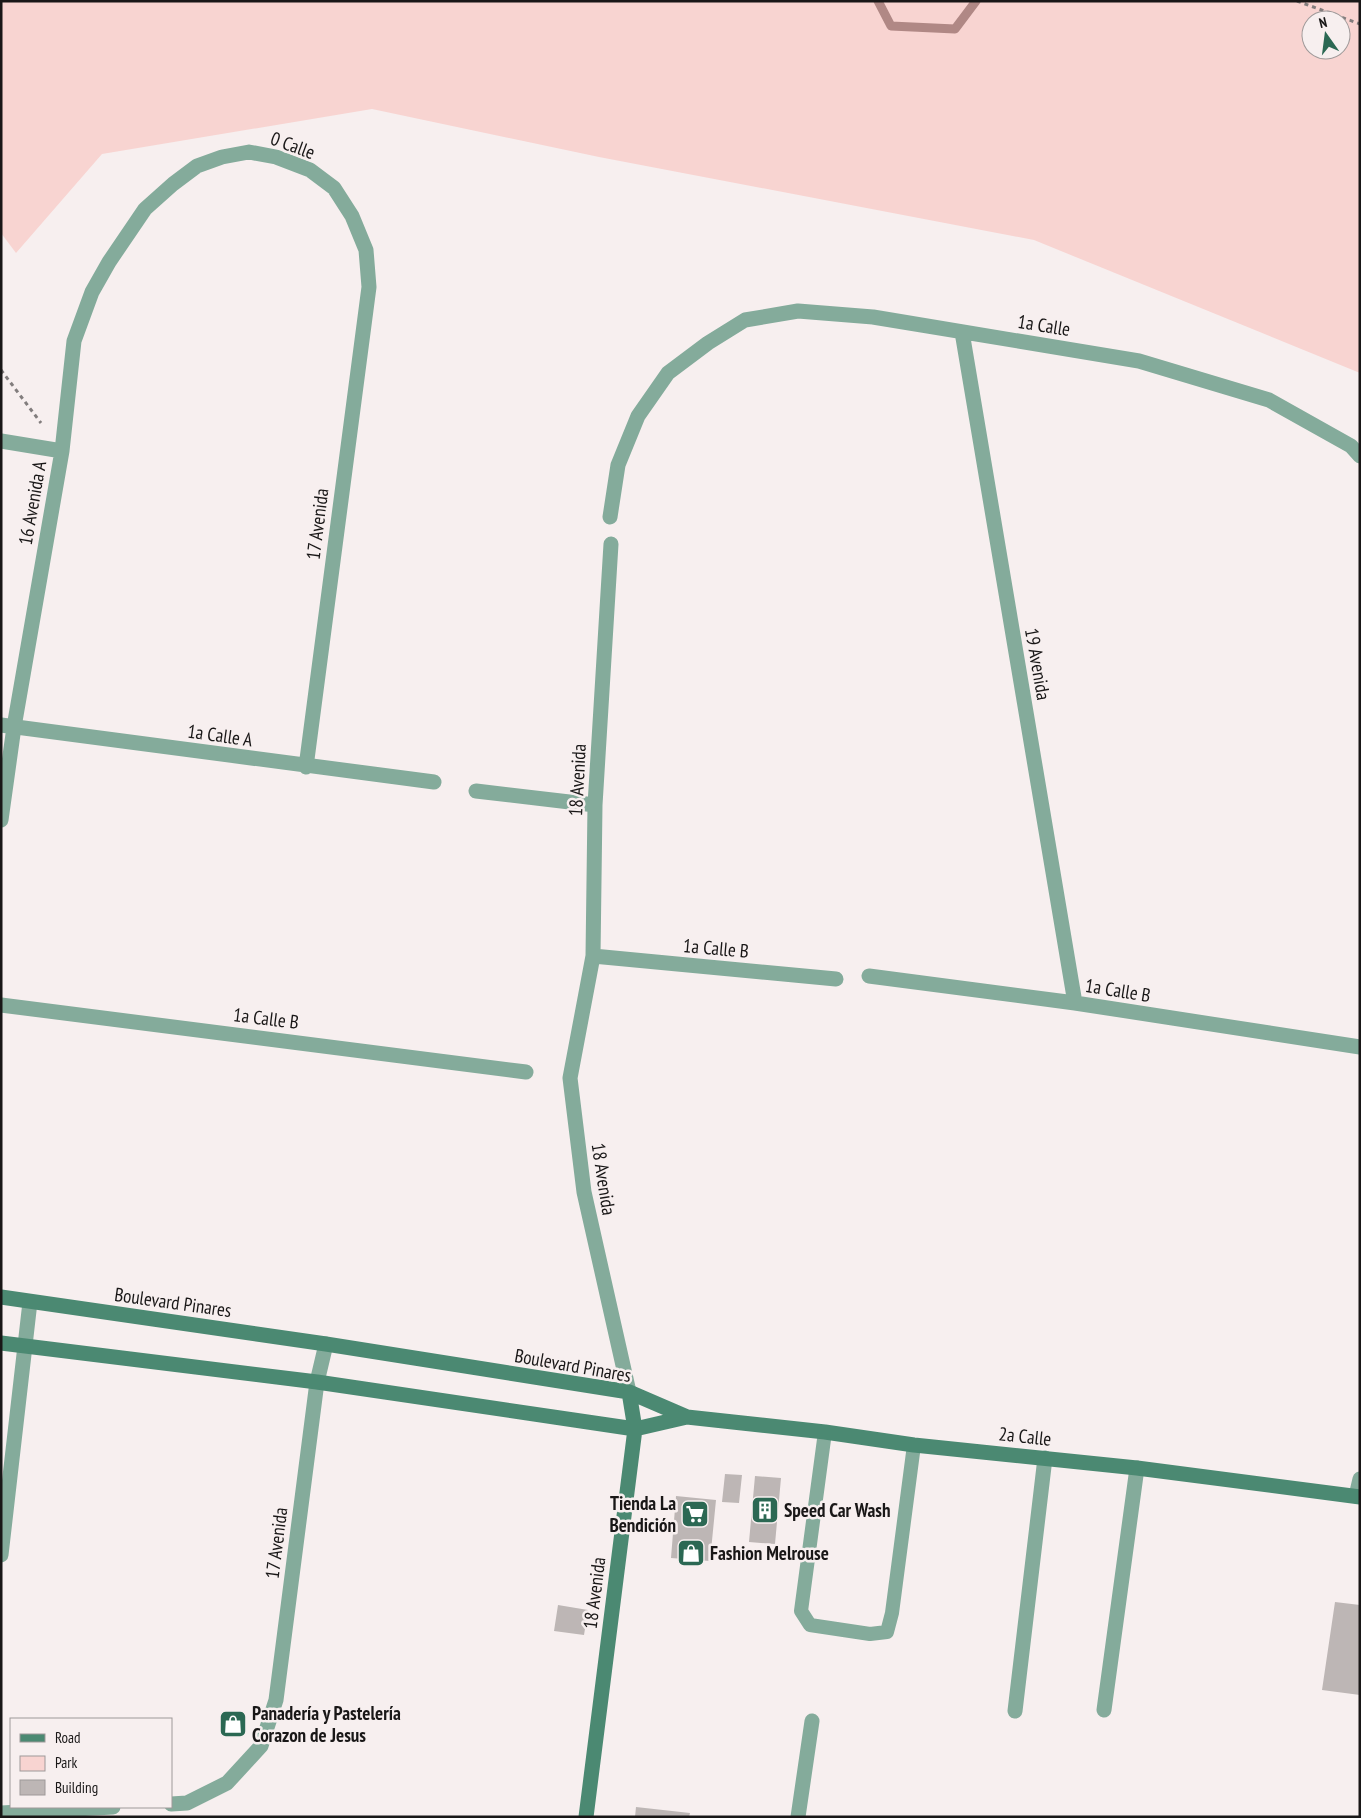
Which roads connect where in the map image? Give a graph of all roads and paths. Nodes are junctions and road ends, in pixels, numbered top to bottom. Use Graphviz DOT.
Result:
graph roads {
  1 [pos="1298,1"];
  2 [pos="1360,24"];
  3 [pos="145,209"];
  4 [pos="368,287"];
  5 [pos="962,332"];
  6 [pos="1,370"];
  7 [pos="1,441"];
  8 [pos="62,451"];
  9 [pos="1360,456"];
  10 [pos="610,517"];
  11 [pos="611,544"];
  12 [pos="7,726"];
  13 [pos="306,767"];
  14 [pos="434,782"];
  15 [pos="476,791"];
  16 [pos="595,805"];
  17 [pos="1,820"];
  18 [pos="593,956"];
  19 [pos="869,976"];
  20 [pos="836,979"];
  21 [pos="1075,1003"];
  22 [pos="1,1005"];
  23 [pos="1360,1047"];
  24 [pos="526,1072"];
  25 [pos="1,1297"];
  26 [pos="30,1302"];
  27 [pos="1,1343"];
  28 [pos="326,1344"];
  29 [pos="26,1346"];
  30 [pos="317,1382"];
  31 [pos="629,1392"];
  32 [pos="687,1417"];
  33 [pos="635,1429"];
  34 [pos="824,1432"];
  35 [pos="914,1445"];
  36 [pos="1045,1458"];
  37 [pos="1137,1468"];
  38 [pos="1360,1479"];
  39 [pos="1358,1496"];
  40 [pos="1,1555"];
  41 [pos="1104,1710"];
  42 [pos="1015,1711"];
  43 [pos="812,1721"];
  44 [pos="172,1804"];
  45 [pos="94,1808"];
  46 [pos="1,1813"];
  47 [pos="586,1817"];
  48 [pos="798,1817"];
  1 -- 2 [label="path"];
  3 -- 4 [label="street, 0 Calle"];
  3 -- 8 [label="street, 16 Avenida A"];
  4 -- 13 [label="street, 17 Avenida"];
  5 -- 9 [label="street, 1a Calle"];
  5 -- 10 [label="street, 1a Calle"];
  5 -- 21 [label="street, 19 Avenida"];
  6 -- 8 [label="path"];
  7 -- 8 [label="street"];
  8 -- 12 [label="street, 16 Avenida A"];
  11 -- 16 [label="street, 18 Avenida"];
  12 -- 13 [label="street, 1a Calle A"];
  12 -- 17 [label="street, 16 Avenida A"];
  13 -- 14 [label="street, 1a Calle A"];
  15 -- 16 [label="street"];
  16 -- 18 [label="street, 18 Avenida"];
  18 -- 20 [label="street, 1a Calle B"];
  18 -- 31 [label="street, 18 Avenida"];
  19 -- 21 [label="street, 1a Calle B"];
  21 -- 23 [label="street, 1a Calle B"];
  22 -- 24 [label="street, 1a Calle B"];
  25 -- 26 [label="street, Boulevard Pinares"];
  26 -- 28 [label="street, Boulevard Pinares"];
  26 -- 29 [label="street"];
  27 -- 29 [label="street"];
  28 -- 30 [label="street, 17 Avenida"];
  28 -- 31 [label="street, Boulevard Pinares"];
  29 -- 30 [label="street"];
  29 -- 40 [label="street"];
  30 -- 33 [label="street"];
  30 -- 44 [label="street, 17 Avenida"];
  31 -- 32 [label="street, Boulevard Pinares"];
  31 -- 33 [label="street, 18 Avenida"];
  32 -- 33 [label="street"];
  32 -- 34 [label="street, 2a Calle"];
  33 -- 47 [label="street, 18 Avenida"];
  34 -- 35 [label="street, 2a Calle"];
  34 -- 35 [label="lane"];
  35 -- 36 [label="street, 2a Calle"];
  36 -- 37 [label="street, 2a Calle"];
  36 -- 42 [label="street"];
  37 -- 39 [label="street, 2a Calle"];
  37 -- 41 [label="street"];
  38 -- 39 [label="street"];
  43 -- 48 [label="street"];
  45 -- 46 [label="street"];
}
